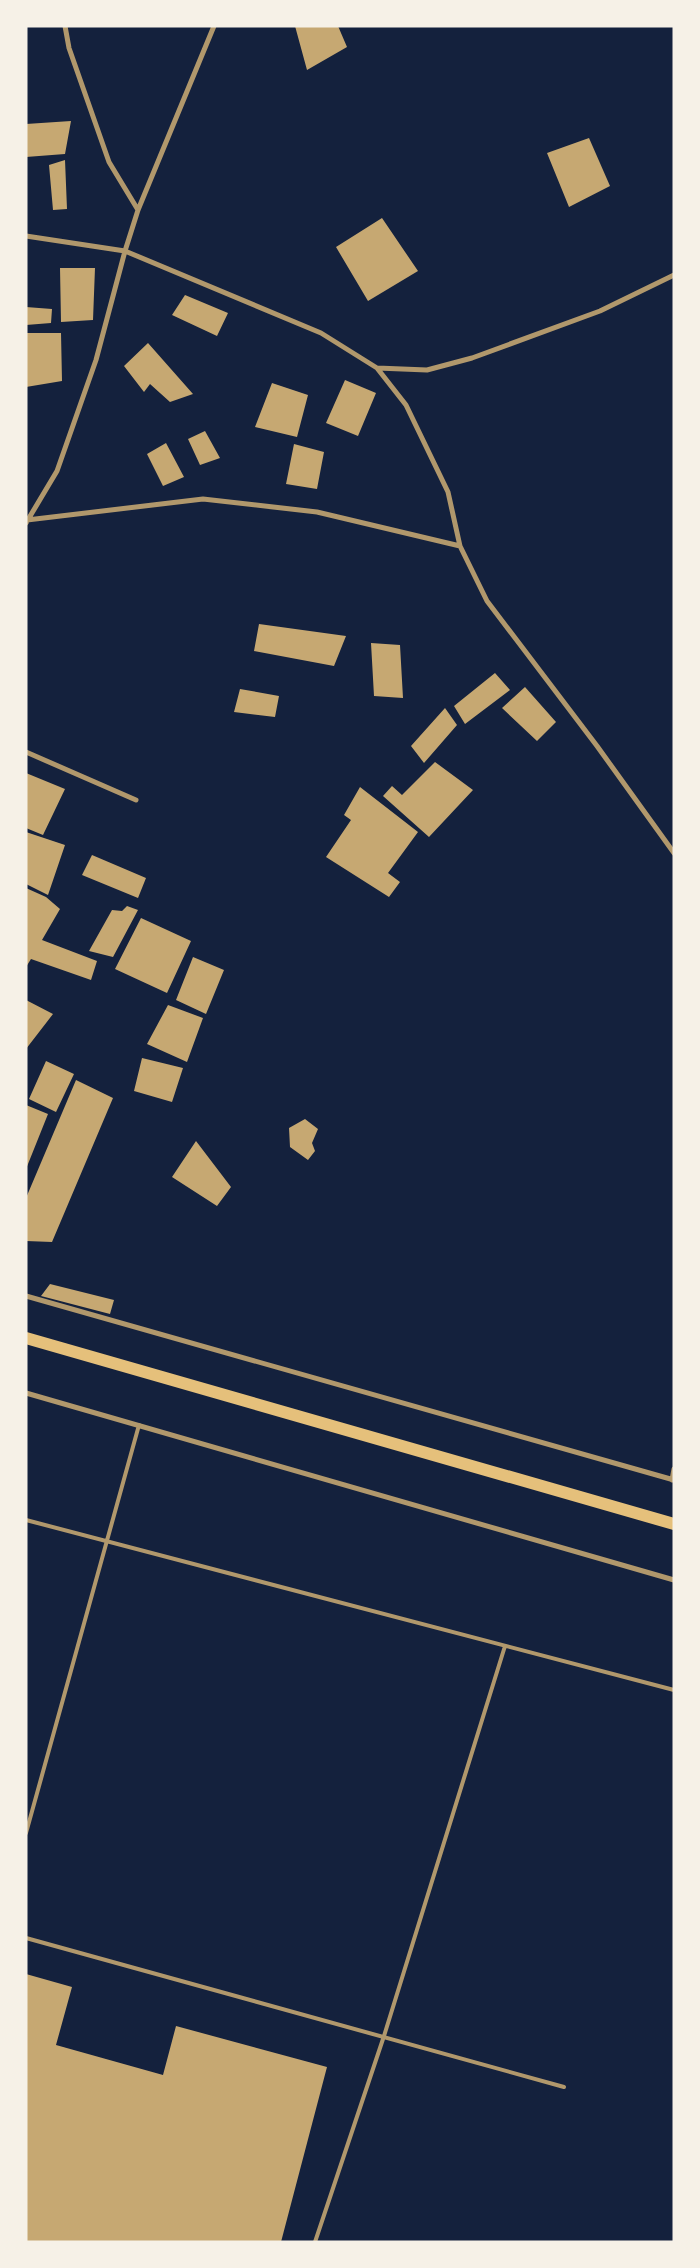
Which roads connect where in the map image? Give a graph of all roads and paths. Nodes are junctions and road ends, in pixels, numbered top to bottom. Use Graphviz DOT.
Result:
graph roads {
  1 [pos="65,26"];
  2 [pos="214,26"];
  3 [pos="138,210"];
  4 [pos="26,236"];
  5 [pos="125,251"];
  6 [pos="674,275"];
  7 [pos="377,368"];
  8 [pos="27,521"];
  9 [pos="460,546"];
  10 [pos="26,752"];
  11 [pos="136,800"];
  12 [pos="674,853"];
  13 [pos="26,1296"];
  14 [pos="26,1338"];
  15 [pos="26,1393"];
  16 [pos="139,1425"];
  17 [pos="674,1469"];
  18 [pos="673,1480"];
  19 [pos="26,1520"];
  20 [pos="674,1524"];
  21 [pos="107,1541"];
  22 [pos="674,1580"];
  23 [pos="505,1646"];
  24 [pos="674,1690"];
  25 [pos="26,1833"];
  26 [pos="26,1938"];
  27 [pos="384,2036"];
  28 [pos="564,2087"];
  29 [pos="315,2242"];
  1 -- 3 [label="street"];
  2 -- 3 [label="street"];
  3 -- 5 [label="street"];
  4 -- 5 [label="street"];
  5 -- 7 [label="street"];
  5 -- 8 [label="street"];
  6 -- 7 [label="street"];
  7 -- 9 [label="street"];
  8 -- 9 [label="street"];
  9 -- 12 [label="street"];
  10 -- 11 [label="street"];
  13 -- 18 [label="street"];
  14 -- 20 [label="main road"];
  15 -- 16 [label="street"];
  16 -- 21 [label="lane"];
  16 -- 22 [label="street"];
  17 -- 18 [label="street"];
  19 -- 21 [label="lane"];
  21 -- 23 [label="lane"];
  21 -- 25 [label="lane"];
  23 -- 24 [label="lane"];
  23 -- 27 [label="lane"];
  26 -- 27 [label="lane"];
  27 -- 28 [label="lane"];
  27 -- 29 [label="lane"];
}
